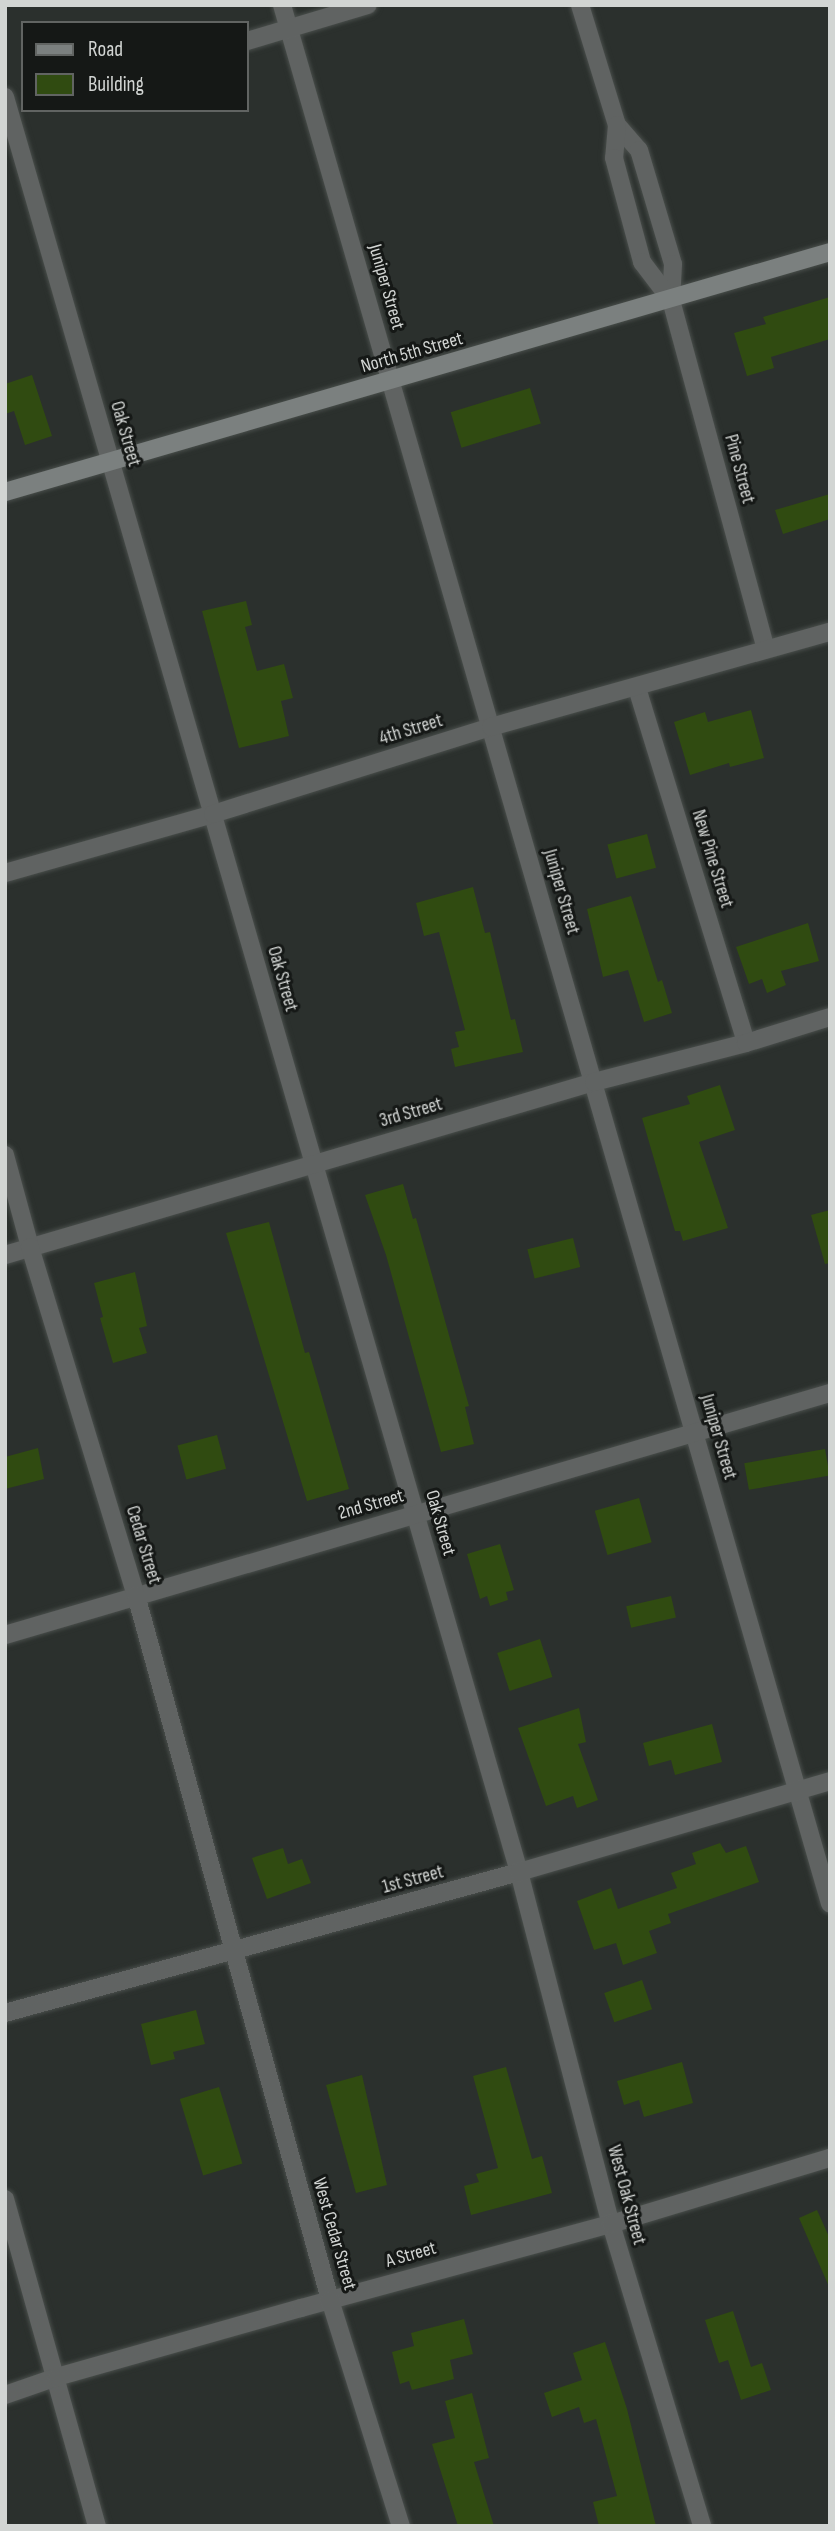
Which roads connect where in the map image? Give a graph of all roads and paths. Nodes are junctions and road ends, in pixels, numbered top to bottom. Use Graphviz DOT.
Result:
graph roads {
  1 [pos="282,5"];
  2 [pos="368,5"];
  3 [pos="580,5"];
  4 [pos="289,29"];
  5 [pos="248,41"];
  6 [pos="10,105"];
  7 [pos="617,125"];
  8 [pos="830,252"];
  9 [pos="671,300"];
  10 [pos="391,381"];
  11 [pos="111,462"];
  12 [pos="5,492"];
  13 [pos="830,632"];
  14 [pos="766,649"];
  15 [pos="637,688"];
  16 [pos="491,727"];
  17 [pos="213,814"];
  18 [pos="5,873"];
  19 [pos="830,1017"];
  20 [pos="746,1043"];
  21 [pos="593,1082"];
  22 [pos="5,1154"];
  23 [pos="314,1164"];
  24 [pos="30,1247"];
  25 [pos="5,1255"];
  26 [pos="830,1394"];
  27 [pos="695,1431"];
  28 [pos="416,1514"];
  29 [pos="136,1595"];
  30 [pos="5,1635"];
  31 [pos="830,1781"];
  32 [pos="798,1791"];
  33 [pos="519,1872"];
  34 [pos="830,1903"];
  35 [pos="234,1951"];
  36 [pos="5,2012"];
  37 [pos="830,2158"];
  38 [pos="5,2199"];
  39 [pos="611,2224"];
  40 [pos="330,2300"];
  41 [pos="57,2377"];
  42 [pos="5,2395"];
  43 [pos="97,2526"];
  44 [pos="401,2526"];
  45 [pos="702,2526"];
  1 -- 4 [label="street, Juniper Street"];
  2 -- 4 [label="street"];
  3 -- 7 [label="street, Pine Street"];
  4 -- 5 [label="street"];
  4 -- 10 [label="street, Juniper Street"];
  6 -- 11 [label="street, Oak Street"];
  7 -- 9 [label="street, Pine Street"];
  7 -- 9 [label="street, Pine Street"];
  8 -- 9 [label="main road, North 5th Street"];
  9 -- 10 [label="main road, North 5th Street"];
  9 -- 14 [label="street, Pine Street"];
  10 -- 11 [label="main road, North 5th Street"];
  10 -- 16 [label="street, Juniper Street"];
  11 -- 12 [label="main road, North 5th Street"];
  11 -- 17 [label="street, Oak Street"];
  13 -- 14 [label="street, 4th Street"];
  14 -- 15 [label="street, 4th Street"];
  15 -- 16 [label="street, 4th Street"];
  15 -- 20 [label="street, New Pine Street"];
  16 -- 17 [label="street, 4th Street"];
  16 -- 21 [label="street, Juniper Street"];
  17 -- 18 [label="street, 4th Street"];
  17 -- 23 [label="street, Oak Street"];
  19 -- 20 [label="street, 3rd Street"];
  20 -- 21 [label="street, 3rd Street"];
  21 -- 23 [label="street, 3rd Street"];
  21 -- 27 [label="street, Juniper Street"];
  22 -- 24 [label="street, Cedar Street"];
  23 -- 24 [label="street, 3rd Street"];
  23 -- 28 [label="street, Oak Street"];
  24 -- 25 [label="street, 3rd Street"];
  24 -- 29 [label="street, Cedar Street"];
  26 -- 27 [label="street, 2nd Street"];
  27 -- 28 [label="street, 2nd Street"];
  27 -- 32 [label="street, Juniper Street"];
  28 -- 29 [label="street, 2nd Street"];
  28 -- 33 [label="street, Oak Street"];
  29 -- 30 [label="street, 2nd Street"];
  29 -- 35 [label="street, Cedar Street"];
  31 -- 32 [label="street, 1st Street"];
  32 -- 33 [label="street, 1st Street"];
  32 -- 34 [label="street, Juniper Street"];
  33 -- 35 [label="street, 1st Street"];
  33 -- 39 [label="street, West Oak Street"];
  35 -- 36 [label="street, 1st Street"];
  35 -- 40 [label="street, West Cedar Street"];
  37 -- 39 [label="street, A Street"];
  38 -- 41 [label="street"];
  39 -- 40 [label="street, A Street"];
  39 -- 45 [label="street, West Oak Street"];
  40 -- 41 [label="street, A Street"];
  40 -- 44 [label="street, West Cedar Street"];
  41 -- 42 [label="street, A Street"];
  41 -- 43 [label="street"];
}
